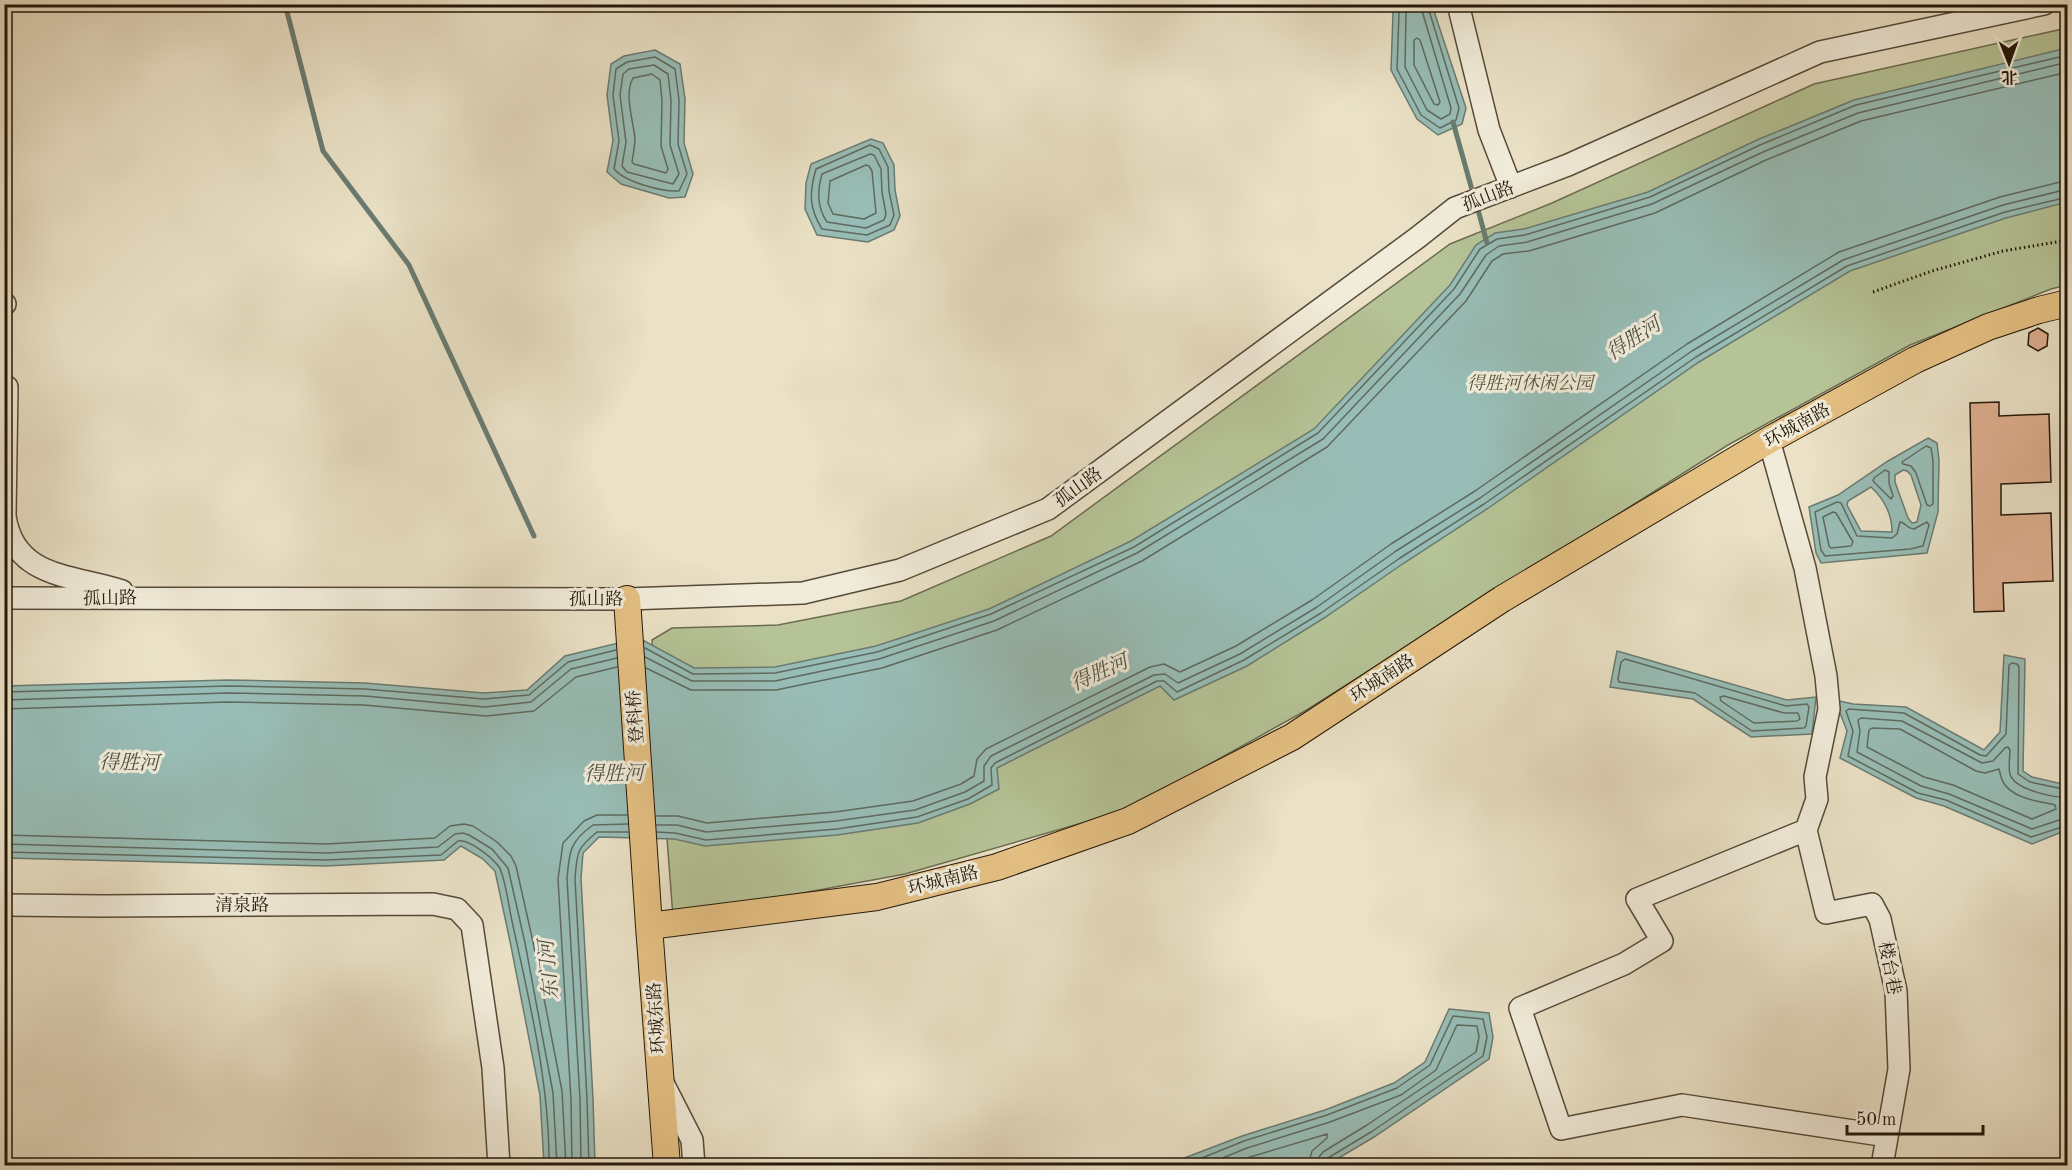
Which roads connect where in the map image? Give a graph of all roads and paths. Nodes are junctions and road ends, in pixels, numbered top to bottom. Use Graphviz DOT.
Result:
graph roads {
  1 [pos="1458,4"];
  2 [pos="2044,4"];
  3 [pos="1511,187"];
  4 [pos="2067,240"];
  5 [pos="1873,292"];
  6 [pos="2067,303"];
  7 [pos="4,387"];
  8 [pos="1769,440"];
  9 [pos="4,583"];
  10 [pos="4,598"];
  11 [pos="64,598"];
  12 [pos="142,598"];
  13 [pos="627,599"];
  14 [pos="1806,830"];
  15 [pos="645,871"];
  16 [pos="4,905"];
  17 [pos="649,926"];
  18 [pos="660,1077"];
  19 [pos="1887,1136"];
  20 [pos="499,1166"];
  21 [pos="667,1166"];
  22 [pos="694,1166"];
  23 [pos="1882,1166"];
  1 -- 3 [label="street"];
  2 -- 3 [label="street, 孤山路"];
  3 -- 13 [label="street, 孤山路"];
  4 -- 5 [label="path"];
  6 -- 8 [label="main road, 环城南路"];
  7 -- 12 [label="street"];
  8 -- 14 [label="street"];
  8 -- 17 [label="main road, 环城南路"];
  9 -- 11 [label="street"];
  10 -- 11 [label="street, 孤山路"];
  11 -- 12 [label="street, 孤山路"];
  12 -- 13 [label="street, 孤山路"];
  13 -- 15 [label="main road, 登科桥"];
  14 -- 19 [label="street, 楼台巷"];
  14 -- 19 [label="street"];
  15 -- 17 [label="main road, 环城东路"];
  16 -- 20 [label="street, 清泉路"];
  17 -- 18 [label="main road, 环城东路"];
  18 -- 21 [label="main road, 环城东路"];
  18 -- 22 [label="street"];
  19 -- 23 [label="street, 楼台巷"];
}
